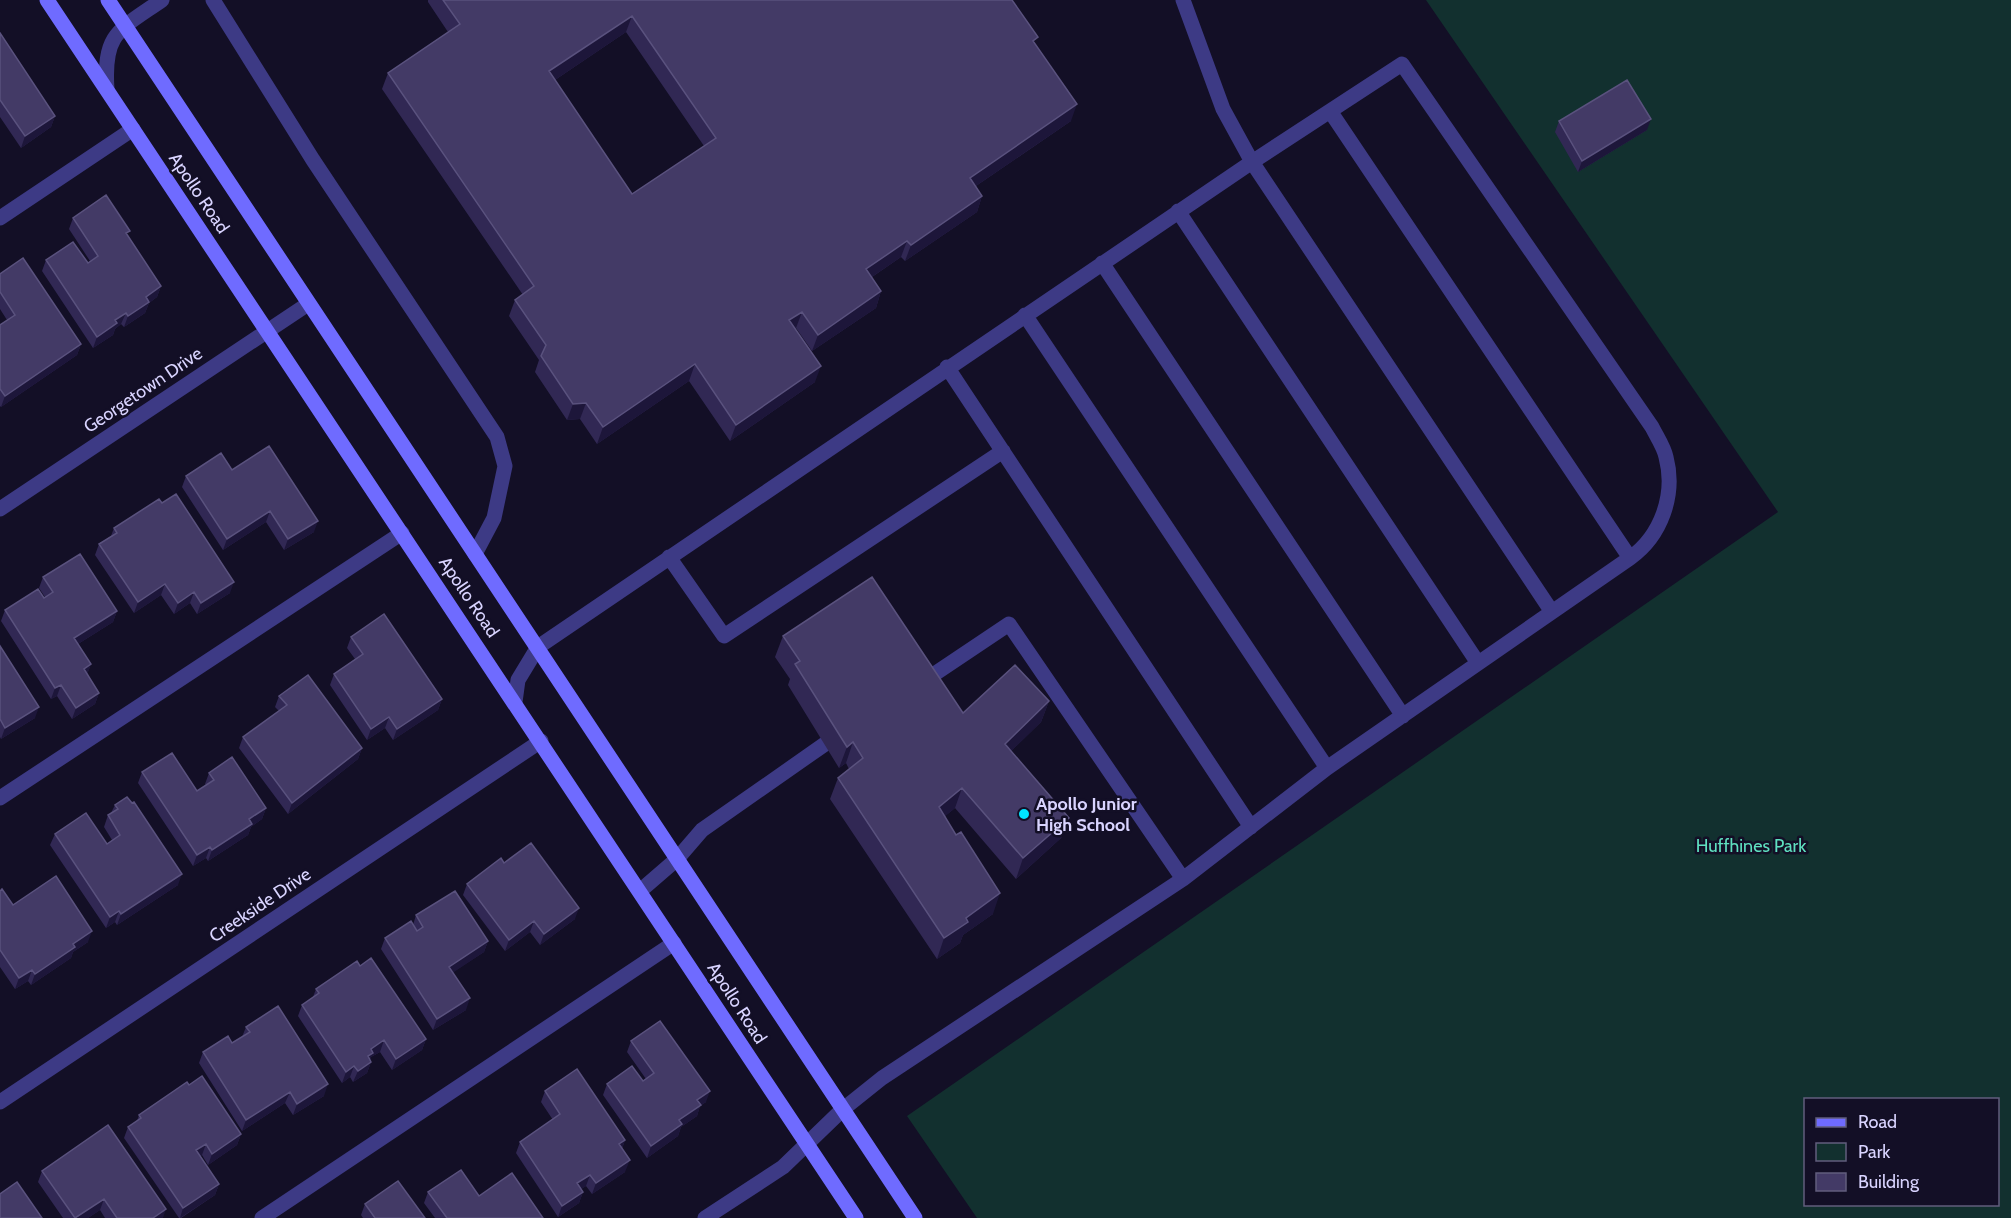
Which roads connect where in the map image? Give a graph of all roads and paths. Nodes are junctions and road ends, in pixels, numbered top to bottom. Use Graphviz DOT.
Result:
graph roads {
  1 [pos="47,0"];
  2 [pos="108,0"];
  3 [pos="162,0"];
  4 [pos="213,0"];
  5 [pos="1183,0"];
  6 [pos="125,26"];
  7 [pos="107,89"];
  8 [pos="1330,111"];
  9 [pos="133,129"];
  10 [pos="1252,162"];
  11 [pos="1178,211"];
  12 [pos="0,218"];
  13 [pos="1102,263"];
  14 [pos="308,304"];
  15 [pos="1025,315"];
  16 [pos="267,330"];
  17 [pos="947,367"];
  18 [pos="1003,451"];
  19 [pos="0,509"];
  20 [pos="402,533"];
  21 [pos="475,554"];
  22 [pos="669,557"];
  23 [pos="1630,558"];
  24 [pos="1552,612"];
  25 [pos="538,647"];
  26 [pos="1478,663"];
  27 [pos="921,683"];
  28 [pos="515,702"];
  29 [pos="1403,716"];
  30 [pos="541,741"];
  31 [pos="825,744"];
  32 [pos="1327,768"];
  33 [pos="0,798"];
  34 [pos="1251,827"];
  35 [pos="678,859"];
  36 [pos="1183,879"];
  37 [pos="640,891"];
  38 [pos="674,943"];
  39 [pos="0,1102"];
  40 [pos="842,1110"];
  41 [pos="806,1144"];
  42 [pos="262,1218"];
  43 [pos="705,1218"];
  44 [pos="856,1218"];
  45 [pos="915,1218"];
  1 -- 7 [label="street, Apollo Road"];
  2 -- 6 [label="street, Apollo Road"];
  3 -- 6 [label="street"];
  4 -- 21 [label="street"];
  5 -- 10 [label="street"];
  6 -- 7 [label="street"];
  6 -- 14 [label="street, Apollo Road"];
  7 -- 9 [label="street, Apollo Road"];
  8 -- 10 [label="street"];
  8 -- 23 [label="street"];
  8 -- 23 [label="street"];
  9 -- 12 [label="street"];
  9 -- 16 [label="street, Apollo Road"];
  10 -- 11 [label="street"];
  10 -- 24 [label="street"];
  11 -- 13 [label="street"];
  11 -- 26 [label="street"];
  13 -- 15 [label="street"];
  13 -- 29 [label="street"];
  14 -- 16 [label="street, Georgetown Drive"];
  14 -- 21 [label="street, Apollo Road"];
  15 -- 17 [label="street"];
  15 -- 32 [label="street"];
  16 -- 19 [label="street, Georgetown Drive"];
  16 -- 20 [label="street, Apollo Road"];
  17 -- 18 [label="street"];
  17 -- 22 [label="street"];
  18 -- 22 [label="street"];
  18 -- 34 [label="street"];
  20 -- 28 [label="street, Apollo Road"];
  20 -- 33 [label="street"];
  21 -- 25 [label="street, Apollo Road"];
  22 -- 25 [label="street"];
  23 -- 24 [label="street"];
  24 -- 26 [label="street"];
  25 -- 28 [label="street"];
  25 -- 35 [label="street, Apollo Road"];
  26 -- 29 [label="street"];
  27 -- 36 [label="street"];
  28 -- 30 [label="street, Apollo Road"];
  29 -- 32 [label="street"];
  30 -- 37 [label="street, Apollo Road"];
  30 -- 39 [label="street, Creekside Drive"];
  31 -- 35 [label="street"];
  32 -- 34 [label="street"];
  34 -- 36 [label="street"];
  35 -- 37 [label="street"];
  35 -- 40 [label="street, Apollo Road"];
  36 -- 40 [label="street"];
  37 -- 38 [label="street, Apollo Road"];
  38 -- 41 [label="street, Apollo Road"];
  38 -- 42 [label="street"];
  40 -- 41 [label="street"];
  40 -- 45 [label="street, Apollo Road"];
  41 -- 43 [label="street"];
  41 -- 44 [label="street, Apollo Road"];
}
